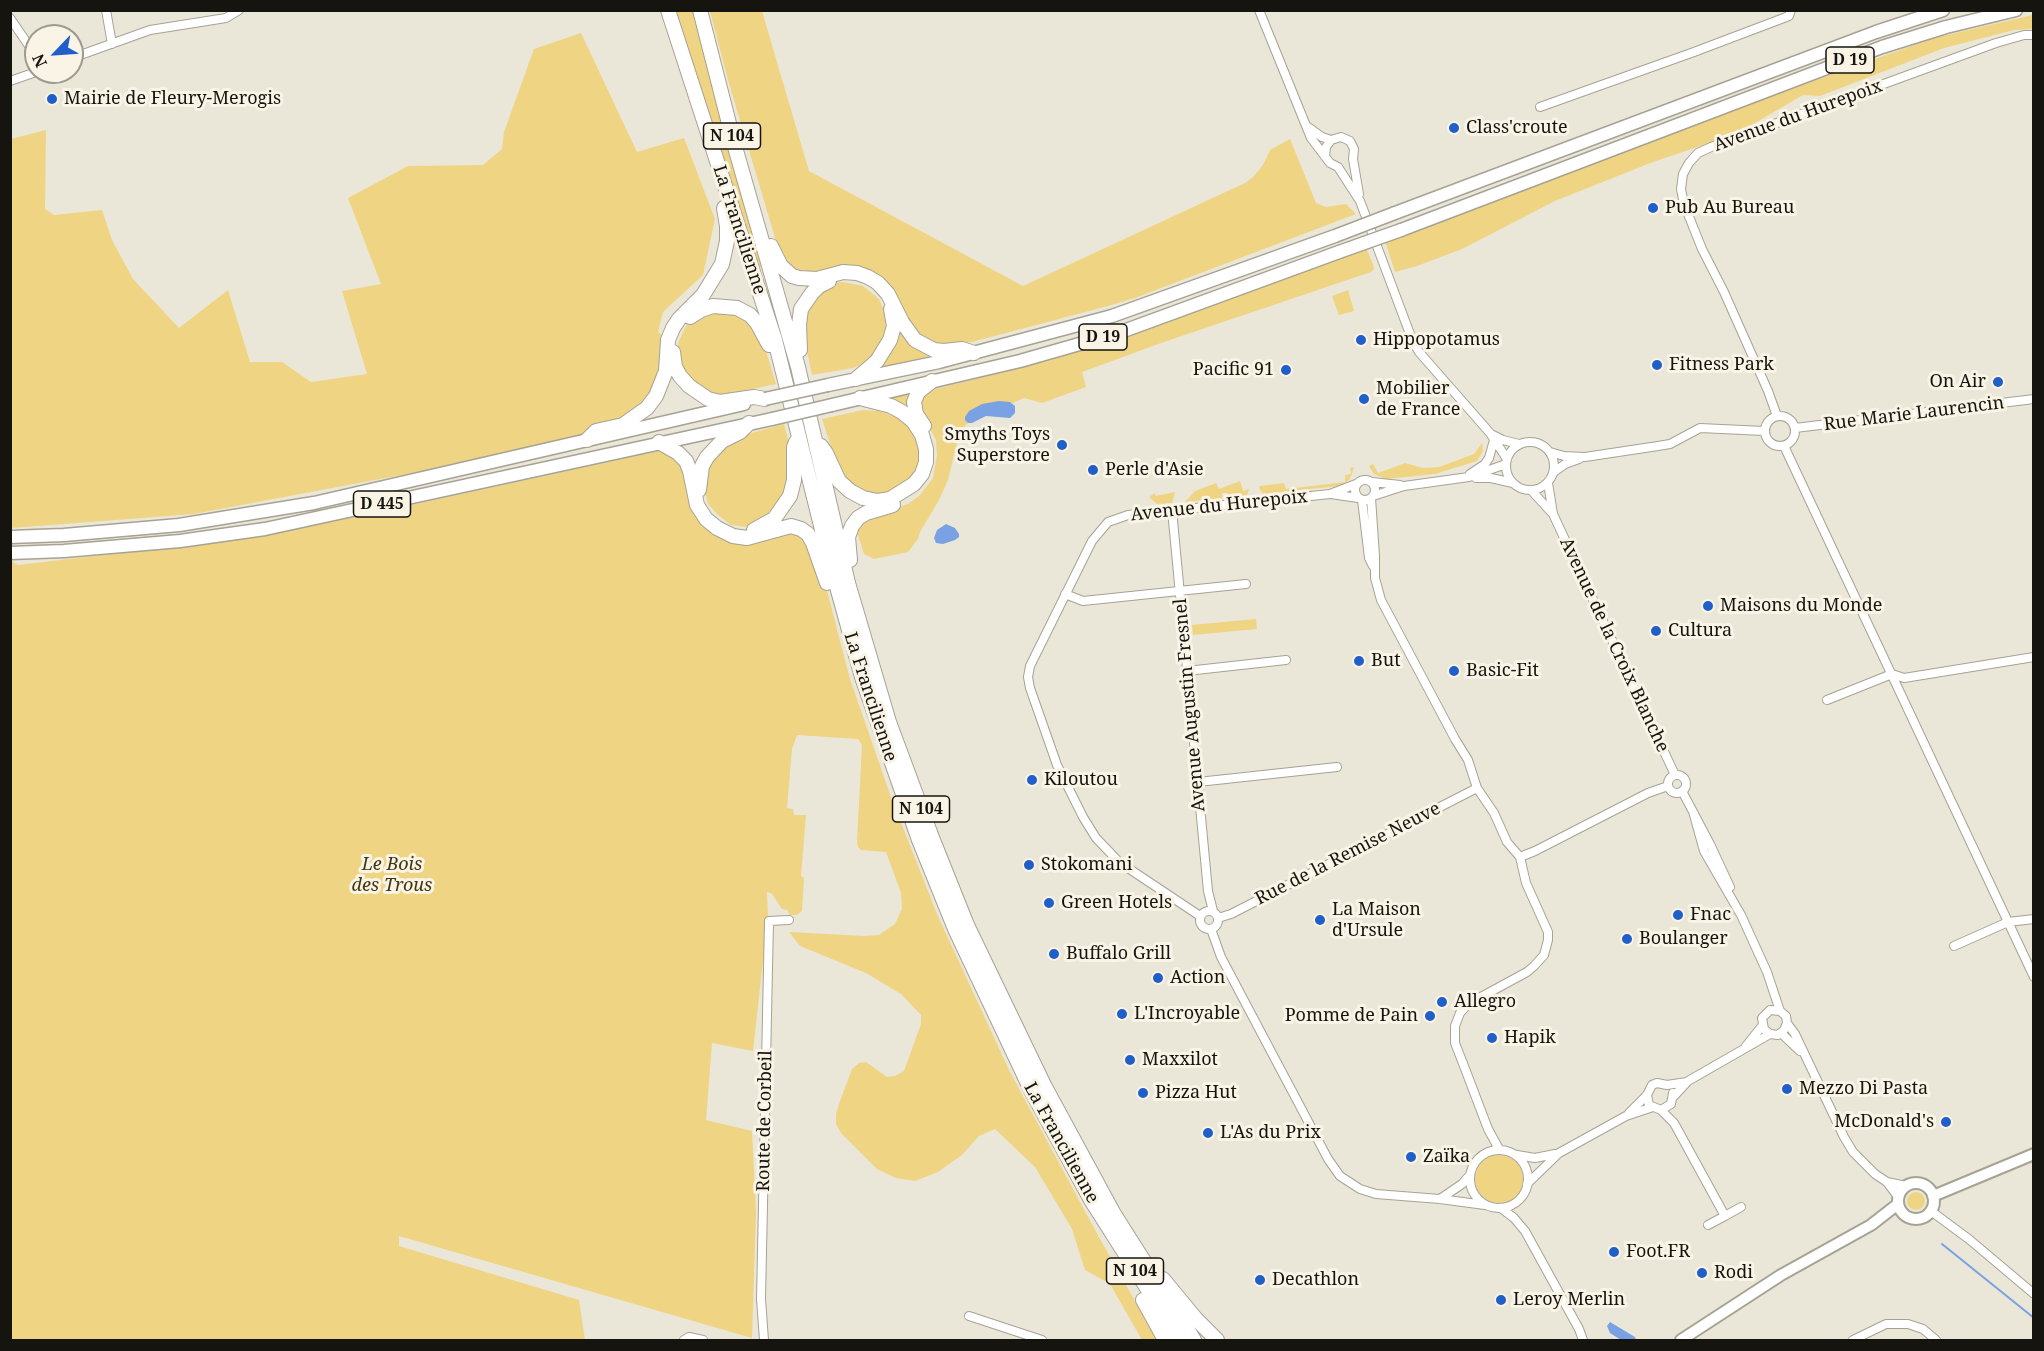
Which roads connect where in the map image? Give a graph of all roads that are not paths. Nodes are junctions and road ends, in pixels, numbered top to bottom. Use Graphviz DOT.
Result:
graph roads {
  1 [pos="106,10"];
  2 [pos="239,10"];
  3 [pos="668,10"];
  4 [pos="700,10"];
  5 [pos="1259,10"];
  6 [pos="1791,10"];
  7 [pos="1943,10"];
  8 [pos="2016,10"];
  9 [pos="10,18"];
  10 [pos="2034,35"];
  11 [pos="24,38"];
  12 [pos="112,44"];
  13 [pos="84,54"];
  14 [pos="1540,107"];
  15 [pos="1306,126"];
  16 [pos="1331,140"];
  17 [pos="1325,156"];
  18 [pos="1353,159"];
  19 [pos="1338,166"];
  20 [pos="725,187"];
  21 [pos="1360,201"];
  22 [pos="759,231"];
  23 [pos="975,353"];
  24 [pos="779,356"];
  25 [pos="798,367"];
  26 [pos="856,379"];
  27 [pos="932,381"];
  28 [pos="796,392"];
  29 [pos="860,398"];
  30 [pos="765,399"];
  31 [pos="2034,399"];
  32 [pos="801,412"];
  33 [pos="1777,416"];
  34 [pos="749,423"];
  35 [pos="1795,428"];
  36 [pos="1764,431"];
  37 [pos="799,437"];
  38 [pos="1492,437"];
  39 [pos="587,440"];
  40 [pos="815,440"];
  41 [pos="659,442"];
  42 [pos="1519,444"];
  43 [pos="1784,446"];
  44 [pos="1550,452"];
  45 [pos="1585,457"];
  46 [pos="1506,462"];
  47 [pos="1554,472"];
  48 [pos="1465,478"];
  49 [pos="1372,482"];
  50 [pos="1513,483"];
  51 [pos="1548,483"];
  52 [pos="1356,484"];
  53 [pos="1404,486"];
  54 [pos="1531,490"];
  55 [pos="1330,494"];
  56 [pos="1372,497"];
  57 [pos="1360,499"];
  58 [pos="1172,510"];
  59 [pos="1553,514"];
  60 [pos="10,537"];
  61 [pos="10,554"];
  62 [pos="1373,567"];
  63 [pos="848,583"];
  64 [pos="1246,584"];
  65 [pos="1180,591"];
  66 [pos="1065,594"];
  67 [pos="846,622"];
  68 [pos="2034,657"];
  69 [pos="1286,660"];
  70 [pos="1187,672"];
  71 [pos="1892,674"];
  72 [pos="1827,700"];
  73 [pos="1337,767"];
  74 [pos="1675,775"];
  75 [pos="1198,782"];
  76 [pos="1668,786"];
  77 [pos="1477,788"];
  78 [pos="1682,792"];
  79 [pos="1520,857"];
  80 [pos="1210,917"];
  81 [pos="2034,919"];
  82 [pos="789,920"];
  83 [pos="2008,922"];
  84 [pos="1954,946"];
  85 [pos="2034,977"];
  86 [pos="1771,987"];
  87 [pos="1770,1010"];
  88 [pos="1780,1011"];
  89 [pos="1787,1023"];
  90 [pos="1762,1026"];
  91 [pos="1781,1033"];
  92 [pos="1770,1034"];
  93 [pos="1743,1050"];
  94 [pos="1806,1058"];
  95 [pos="1688,1081"];
  96 [pos="1667,1084"];
  97 [pos="1647,1095"];
  98 [pos="1673,1100"];
  99 [pos="1657,1109"];
  100 [pos="1626,1116"];
  101 [pos="1674,1123"];
  102 [pos="1488,1129"];
  103 [pos="1499,1149"];
  104 [pos="1487,1152"];
  105 [pos="1559,1153"];
  106 [pos="2034,1154"];
  107 [pos="1517,1155"];
  108 [pos="1469,1176"];
  109 [pos="1887,1182"];
  110 [pos="1527,1184"];
  111 [pos="1906,1186"];
  112 [pos="1933,1196"];
  113 [pos="1440,1199"];
  114 [pos="1091,1200"];
  115 [pos="1898,1200"];
  116 [pos="1485,1205"];
  117 [pos="1741,1207"];
  118 [pos="1501,1208"];
  119 [pos="1931,1211"];
  120 [pos="1904,1215"];
  121 [pos="1725,1216"];
  122 [pos="1708,1225"];
  123 [pos="1870,1225"];
  124 [pos="1149,1270"];
  125 [pos="2034,1294"];
  126 [pos="969,1316"];
  127 [pos="684,1341"];
  128 [pos="703,1341"];
  129 [pos="764,1341"];
  130 [pos="1042,1341"];
  131 [pos="1165,1341"];
  132 [pos="1180,1341"];
  133 [pos="1194,1341"];
  134 [pos="1217,1341"];
  135 [pos="1583,1341"];
  136 [pos="1682,1341"];
  137 [pos="1853,1341"];
  138 [pos="1936,1341"];
  1 -- 12 [label="street"];
  2 -- 12 [label="street"];
  3 -- 20 [label="highway, La Francilienne / N 104"];
  4 -- 22 [label="highway, La Francilienne / N 104"];
  5 -- 15 [label="street"];
  6 -- 14 [label="street"];
  7 -- 23 [label="main road, D 19, bridge"];
  8 -- 27 [label="main road, D 19, bridge"];
  9 -- 11 [label="street"];
  10 -- 33 [label="street, Avenue du Hurepoix"];
  12 -- 13 [label="street"];
  15 -- 16 [label="street"];
  15 -- 17 [label="street"];
  16 -- 17 [label="street"];
  16 -- 18 [label="street"];
  17 -- 19 [label="street"];
  18 -- 19 [label="street"];
  18 -- 21 [label="street"];
  19 -- 21 [label="street"];
  20 -- 24 [label="highway, La Francilienne / N 104"];
  20 -- 39 [label="highway"];
  21 -- 38 [label="street"];
  22 -- 23 [label="highway"];
  22 -- 25 [label="highway, La Francilienne / N 104"];
  23 -- 26 [label="main road, D 19"];
  24 -- 30 [label="highway"];
  24 -- 37 [label="highway, La Francilienne / N 104"];
  25 -- 26 [label="highway"];
  25 -- 40 [label="highway, La Francilienne / N 104"];
  26 -- 28 [label="main road, D 19, bridge"];
  27 -- 29 [label="main road, D 19"];
  27 -- 63 [label="highway"];
  28 -- 30 [label="main road, D 445, bridge"];
  29 -- 32 [label="main road, D 19, bridge"];
  29 -- 40 [label="highway"];
  30 -- 39 [label="main road, D 445"];
  31 -- 35 [label="street, Rue Marie Laurencin"];
  32 -- 34 [label="main road, D 445, bridge"];
  33 -- 35 [label="street"];
  33 -- 36 [label="street"];
  34 -- 37 [label="highway"];
  34 -- 41 [label="main road, D 445"];
  35 -- 43 [label="street"];
  36 -- 43 [label="street"];
  36 -- 45 [label="street"];
  37 -- 67 [label="highway, La Francilienne / N 104"];
  38 -- 42 [label="street"];
  38 -- 46 [label="street"];
  38 -- 48 [label="street"];
  39 -- 60 [label="main road, D 445"];
  40 -- 63 [label="highway, La Francilienne / N 104"];
  41 -- 61 [label="main road, D 445"];
  41 -- 67 [label="highway"];
  42 -- 44 [label="street"];
  42 -- 46 [label="street"];
  43 -- 71 [label="street"];
  44 -- 45 [label="street"];
  44 -- 47 [label="street"];
  45 -- 47 [label="street"];
  46 -- 48 [label="street"];
  46 -- 50 [label="street"];
  47 -- 51 [label="street"];
  48 -- 50 [label="street"];
  48 -- 53 [label="street"];
  49 -- 52 [label="street"];
  49 -- 53 [label="street"];
  49 -- 56 [label="street"];
  50 -- 54 [label="street"];
  51 -- 54 [label="street"];
  51 -- 59 [label="street, Avenue de la Croix Blanche"];
  52 -- 55 [label="street, Avenue du Hurepoix"];
  52 -- 57 [label="street"];
  53 -- 56 [label="street"];
  54 -- 59 [label="street, Avenue de la Croix Blanche"];
  55 -- 57 [label="street, Avenue du Hurepoix"];
  55 -- 58 [label="street, Avenue du Hurepoix"];
  56 -- 57 [label="street"];
  56 -- 62 [label="street"];
  57 -- 62 [label="street"];
  58 -- 65 [label="street, Avenue Augustin Fresnel"];
  58 -- 66 [label="street, Avenue du Hurepoix"];
  59 -- 74 [label="street, Avenue de la Croix Blanche"];
  62 -- 77 [label="street"];
  63 -- 124 [label="highway, La Francilienne / N 104"];
  64 -- 65 [label="street"];
  65 -- 66 [label="street"];
  65 -- 70 [label="street, Avenue Augustin Fresnel"];
  66 -- 80 [label="street, Avenue du Hurepoix"];
  67 -- 114 [label="highway, La Francilienne / N 104"];
  68 -- 71 [label="street"];
  69 -- 70 [label="street"];
  70 -- 75 [label="street, Avenue Augustin Fresnel"];
  71 -- 72 [label="street"];
  71 -- 83 [label="street"];
  73 -- 75 [label="street"];
  74 -- 76 [label="street, Avenue de la Croix Blanche"];
  74 -- 78 [label="street, Avenue de la Croix Blanche"];
  75 -- 80 [label="street, Avenue Augustin Fresnel"];
  76 -- 78 [label="street"];
  76 -- 79 [label="street"];
  77 -- 79 [label="street"];
  77 -- 80 [label="street, Rue de la Remise Neuve"];
  78 -- 86 [label="street, Avenue de la Croix Blanche"];
  79 -- 102 [label="street"];
  80 -- 113 [label="street"];
  81 -- 83 [label="street"];
  82 -- 129 [label="street, Route de Corbeil"];
  83 -- 84 [label="street"];
  83 -- 85 [label="street"];
  86 -- 87 [label="street, Avenue de la Croix Blanche"];
  86 -- 88 [label="street, Avenue de la Croix Blanche"];
  87 -- 88 [label="street"];
  87 -- 90 [label="street, Avenue de la Croix Blanche"];
  88 -- 89 [label="street, Avenue de la Croix Blanche"];
  89 -- 91 [label="street"];
  89 -- 94 [label="street, Avenue de la Croix Blanche"];
  90 -- 92 [label="street"];
  90 -- 93 [label="street, Avenue de la Croix Blanche"];
  91 -- 92 [label="street, Avenue de la Croix Blanche"];
  91 -- 94 [label="street"];
  92 -- 93 [label="street, Avenue de la Croix Blanche"];
  93 -- 95 [label="street, Avenue de la Croix Blanche"];
  94 -- 109 [label="street, Avenue de la Croix Blanche"];
  95 -- 96 [label="street, Avenue de la Croix Blanche"];
  95 -- 98 [label="street, Avenue de la Croix Blanche"];
  96 -- 97 [label="street"];
  96 -- 98 [label="street"];
  97 -- 99 [label="street"];
  97 -- 100 [label="street"];
  98 -- 99 [label="street"];
  98 -- 101 [label="street"];
  99 -- 100 [label="street"];
  99 -- 101 [label="street"];
  100 -- 105 [label="street"];
  101 -- 121 [label="street"];
  102 -- 103 [label="street"];
  102 -- 104 [label="street"];
  103 -- 104 [label="street"];
  103 -- 107 [label="street"];
  104 -- 108 [label="street"];
  105 -- 107 [label="street"];
  105 -- 110 [label="street"];
  106 -- 112 [label="street"];
  107 -- 110 [label="street"];
  108 -- 113 [label="street"];
  108 -- 116 [label="street"];
  109 -- 111 [label="street"];
  109 -- 115 [label="street"];
  110 -- 118 [label="street"];
  111 -- 112 [label="street"];
  111 -- 115 [label="street"];
  112 -- 119 [label="street"];
  113 -- 116 [label="street"];
  114 -- 131 [label="highway"];
  114 -- 132 [label="highway, La Francilienne / N 104"];
  115 -- 120 [label="street"];
  115 -- 123 [label="street"];
  116 -- 118 [label="street"];
  117 -- 121 [label="street"];
  118 -- 135 [label="street"];
  119 -- 120 [label="street"];
  119 -- 125 [label="street"];
  120 -- 123 [label="street"];
  121 -- 122 [label="street"];
  123 -- 136 [label="street"];
  124 -- 133 [label="highway, La Francilienne / N 104"];
  124 -- 134 [label="highway"];
  126 -- 130 [label="street"];
  127 -- 128 [label="street"];
  137 -- 138 [label="street"];
}
